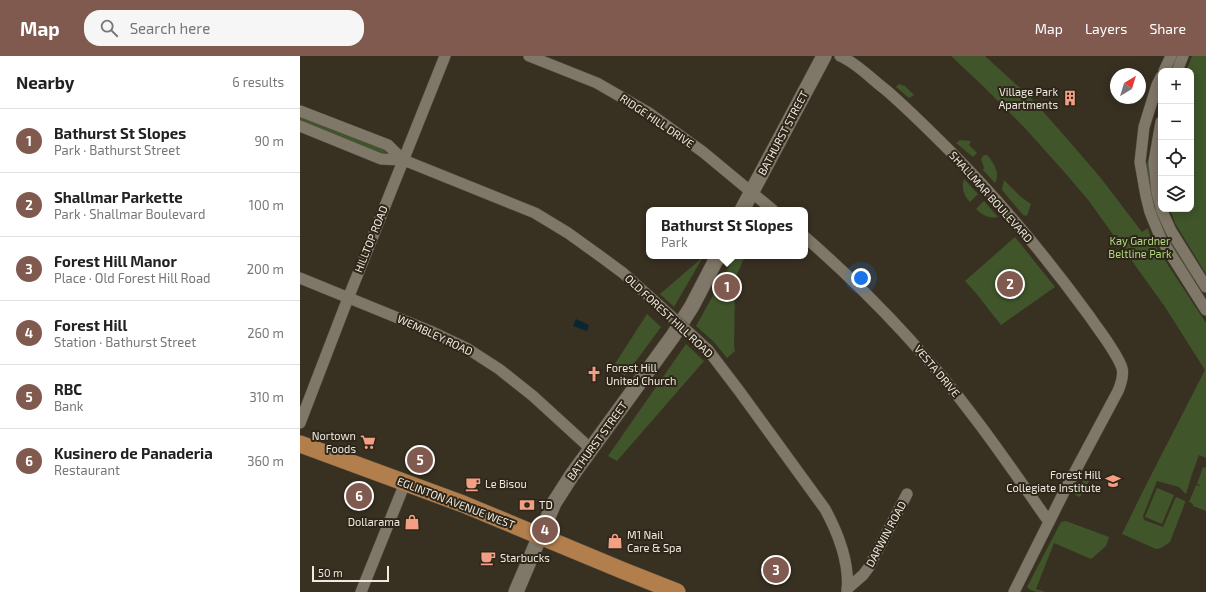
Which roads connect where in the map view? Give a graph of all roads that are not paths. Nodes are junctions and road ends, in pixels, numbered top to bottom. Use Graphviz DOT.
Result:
graph roads {
  1 [pos="445,56"];
  2 [pos="530,56"];
  3 [pos="824,56"];
  4 [pos="840,56"];
  5 [pos="1171,56"];
  6 [pos="1183,56"];
  7 [pos="1165,68"];
  8 [pos="1178,68"];
  9 [pos="1158,86"];
  10 [pos="300,111"];
  11 [pos="300,126"];
  12 [pos="1158,139"];
  13 [pos="403,160"];
  14 [pos="752,193"];
  15 [pos="1158,197"];
  16 [pos="744,207"];
  17 [pos="769,207"];
  18 [pos="1163,212"];
  19 [pos="808,240"];
  20 [pos="716,259"];
  21 [pos="300,278"];
  22 [pos="1206,287"];
  23 [pos="349,297"];
  24 [pos="1206,310"];
  25 [pos="300,423"];
  26 [pos="300,444"];
  27 [pos="591,449"];
  28 [pos="405,483"];
  29 [pos="907,494"];
  30 [pos="1050,522"];
  31 [pos="539,536"];
  32 [pos="847,591"];
  33 [pos="361,592"];
  34 [pos="516,592"];
  35 [pos="677,592"];
  36 [pos="1014,592"];
  1 -- 13 [label="street, HILLTOP ROAD"];
  2 -- 14 [label="street, RIDGE HILL DRIVE"];
  3 -- 14 [label="main road, BATHURST STREET"];
  4 -- 30 [label="street, SHALLMAR BOULEVARD"];
  5 -- 7 [label="street"];
  6 -- 8 [label="street"];
  9 -- 24 [label="street"];
  10 -- 13 [label="street, OLD FOREST HILL ROAD"];
  11 -- 13 [label="street, OLD FOREST HILL ROAD"];
  12 -- 15 [label="street"];
  13 -- 23 [label="street, HILLTOP ROAD"];
  13 -- 32 [label="street, OLD FOREST HILL ROAD, bridge"];
  14 -- 16 [label="main road, BATHURST STREET"];
  14 -- 17 [label="street"];
  18 -- 22 [label="street"];
  19 -- 30 [label="street, VESTA DRIVE"];
  20 -- 27 [label="main road, BATHURST STREET"];
  21 -- 23 [label="street, WEMBLEY ROAD"];
  23 -- 25 [label="street, HILLTOP ROAD"];
  23 -- 27 [label="street, WEMBLEY ROAD"];
  26 -- 28 [label="main road, EGLINTON AVENUE WEST"];
  27 -- 31 [label="main road, BATHURST STREET"];
  28 -- 31 [label="main road, EGLINTON AVENUE WEST"];
  28 -- 33 [label="street"];
  29 -- 32 [label="street, DARWIN ROAD"];
  30 -- 36 [label="street"];
  31 -- 34 [label="main road, BATHURST STREET"];
  31 -- 35 [label="main road, EGLINTON AVENUE WEST"];
}
